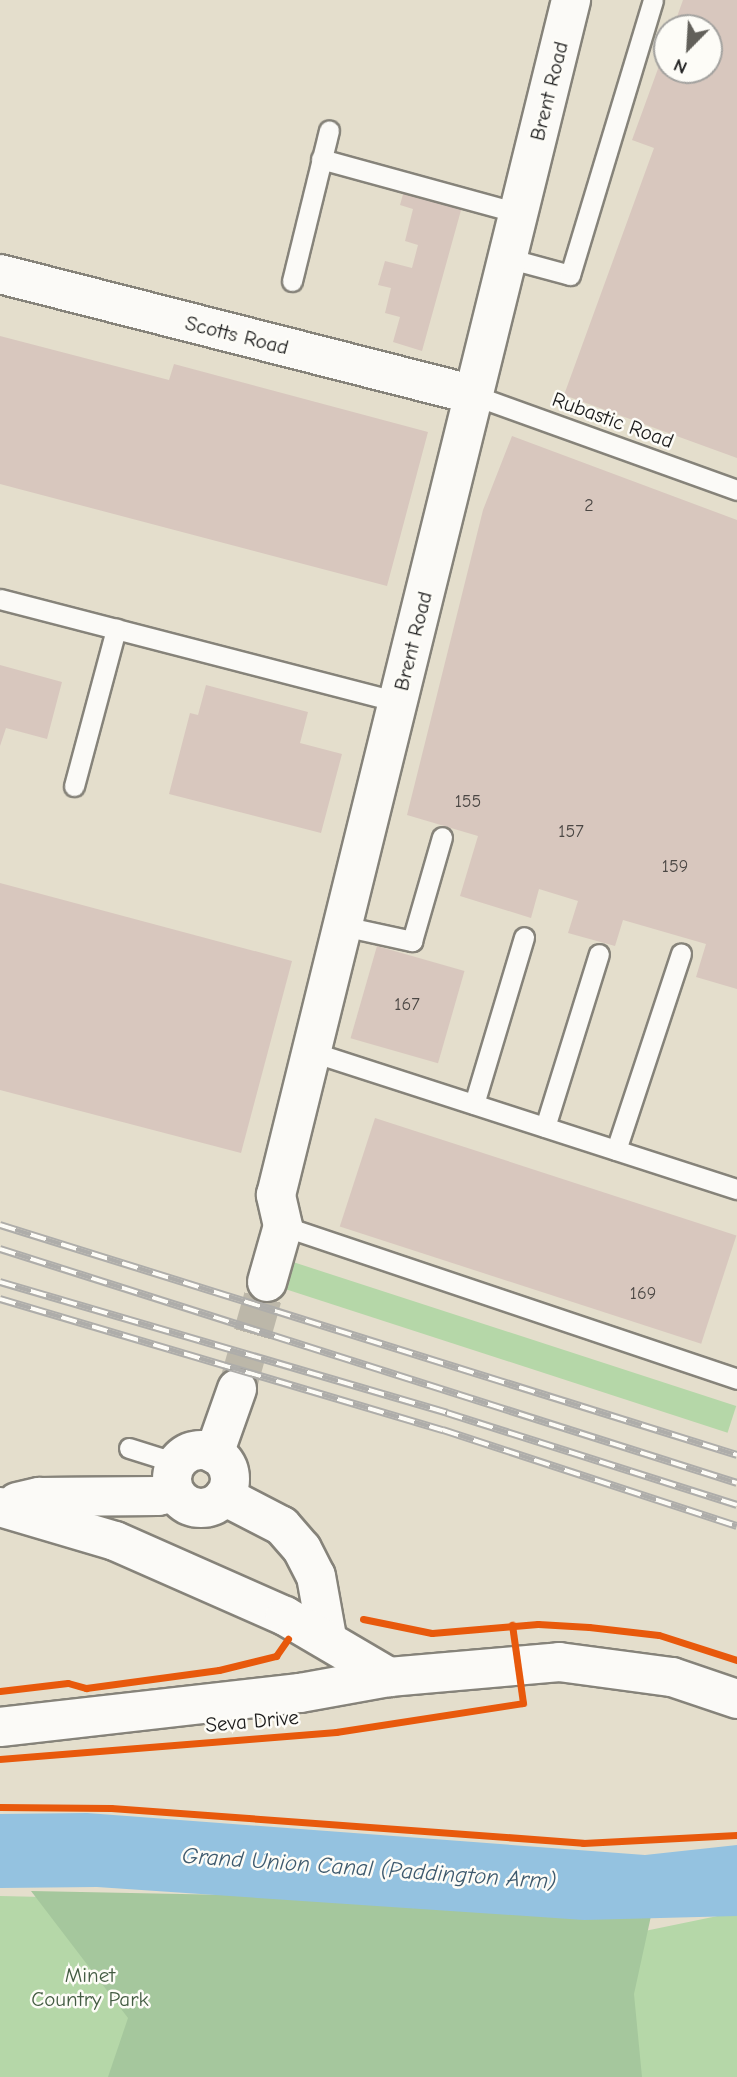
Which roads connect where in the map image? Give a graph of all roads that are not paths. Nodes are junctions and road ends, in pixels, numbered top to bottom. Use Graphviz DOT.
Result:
graph roads {
  1 [pos="571,0"];
  2 [pos="653,0"];
  3 [pos="328,130"];
  4 [pos="321,159"];
  5 [pos="519,213"];
  6 [pos="507,258"];
  7 [pos="0,274"];
  8 [pos="292,281"];
  9 [pos="474,395"];
  10 [pos="737,490"];
  11 [pos="0,599"];
  12 [pos="116,629"];
  13 [pos="398,702"];
  14 [pos="74,786"];
  15 [pos="442,836"];
  16 [pos="343,926"];
  17 [pos="524,937"];
  18 [pos="681,953"];
  19 [pos="599,954"];
  20 [pos="312,1052"];
  21 [pos="474,1104"];
  22 [pos="545,1127"];
  23 [pos="616,1150"];
  24 [pos="737,1189"];
  25 [pos="283,1226"];
  26 [pos="267,1282"];
  27 [pos="737,1379"];
  28 [pos="237,1389"];
  29 [pos="129,1448"];
  30 [pos="214,1454"];
  31 [pos="176,1477"];
  32 [pos="224,1496"];
  33 [pos="0,1506"];
  34 [pos="327,1637"];
  35 [pos="389,1677"];
  36 [pos="737,1699"];
  37 [pos="0,1727"];
  1 -- 5 [label="street, Brent Road"];
  2 -- 6 [label="lane"];
  3 -- 4 [label="lane"];
  4 -- 5 [label="lane"];
  4 -- 8 [label="lane"];
  5 -- 6 [label="street, Brent Road"];
  6 -- 9 [label="street, Brent Road"];
  7 -- 9 [label="street, Scotts Road"];
  9 -- 10 [label="lane, Rubastic Road"];
  9 -- 13 [label="street, Brent Road"];
  11 -- 12 [label="lane"];
  12 -- 13 [label="lane"];
  12 -- 14 [label="lane"];
  13 -- 16 [label="street, Brent Road"];
  15 -- 16 [label="lane"];
  16 -- 20 [label="street, Brent Road"];
  17 -- 21 [label="lane"];
  18 -- 23 [label="lane"];
  19 -- 22 [label="lane"];
  20 -- 21 [label="lane"];
  20 -- 25 [label="street, Brent Road"];
  21 -- 22 [label="lane"];
  22 -- 23 [label="lane"];
  23 -- 24 [label="lane"];
  25 -- 26 [label="street, Brent Road"];
  25 -- 27 [label="lane"];
  28 -- 30 [label="street"];
  29 -- 31 [label="lane"];
  30 -- 31 [label="street"];
  30 -- 32 [label="street"];
  31 -- 32 [label="street"];
  31 -- 33 [label="street"];
  32 -- 34 [label="street"];
  33 -- 34 [label="street"];
  34 -- 35 [label="street"];
  35 -- 36 [label="street, Seva Drive"];
  35 -- 37 [label="street, Seva Drive"];
}
